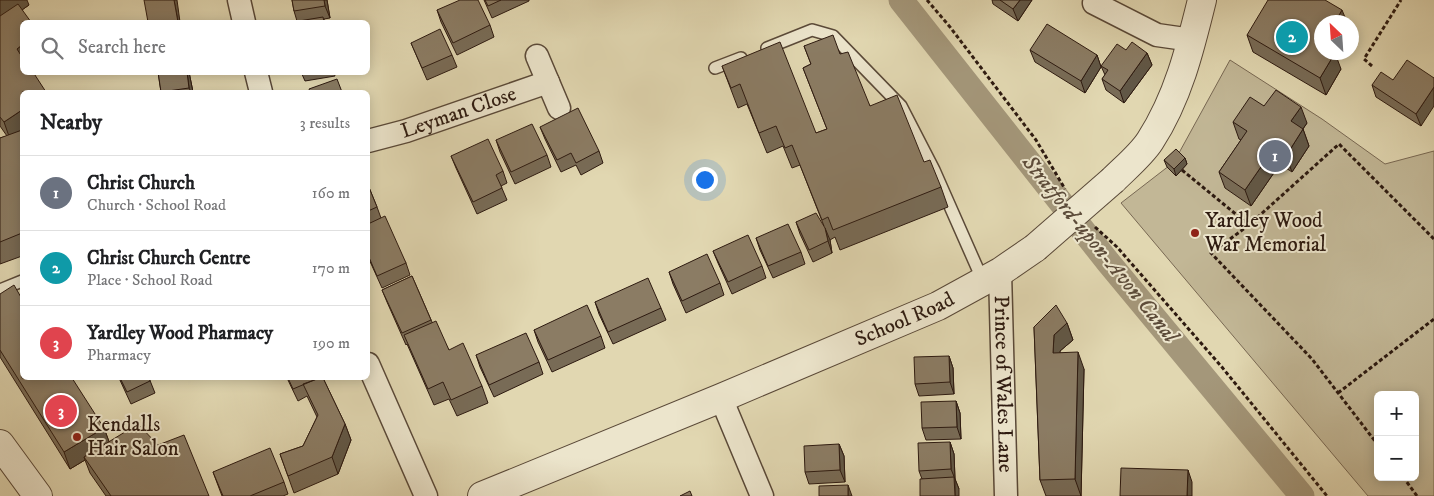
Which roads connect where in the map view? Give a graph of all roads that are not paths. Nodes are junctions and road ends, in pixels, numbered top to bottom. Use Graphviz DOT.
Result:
graph roads {
  1 [pos="239,0"];
  2 [pos="1202,0"];
  3 [pos="1094,3"];
  4 [pos="244,20"];
  5 [pos="1192,40"];
  6 [pos="537,56"];
  7 [pos="715,68"];
  8 [pos="257,75"];
  9 [pos="548,82"];
  10 [pos="260,90"];
  11 [pos="559,108"];
  12 [pos="370,140"];
  13 [pos="992,276"];
  14 [pos="20,281"];
  15 [pos="0,290"];
  16 [pos="370,369"];
  17 [pos="720,398"];
  18 [pos="0,444"];
  19 [pos="38,496"];
  20 [pos="426,496"];
  21 [pos="482,496"];
  22 [pos="762,496"];
  23 [pos="1006,496"];
  1 -- 4 [label="street"];
  2 -- 5 [label="street, School Road"];
  3 -- 5 [label="street"];
  5 -- 13 [label="street, School Road, bridge"];
  6 -- 9 [label="street"];
  7 -- 13 [label="lane"];
  8 -- 10 [label="street"];
  9 -- 11 [label="street"];
  9 -- 12 [label="street, Leyman Close"];
  13 -- 17 [label="street, School Road"];
  13 -- 23 [label="street, Prince of Wales Lane"];
  14 -- 15 [label="lane"];
  16 -- 20 [label="street"];
  17 -- 21 [label="street, School Road"];
  17 -- 22 [label="street"];
  18 -- 19 [label="street"];
}
